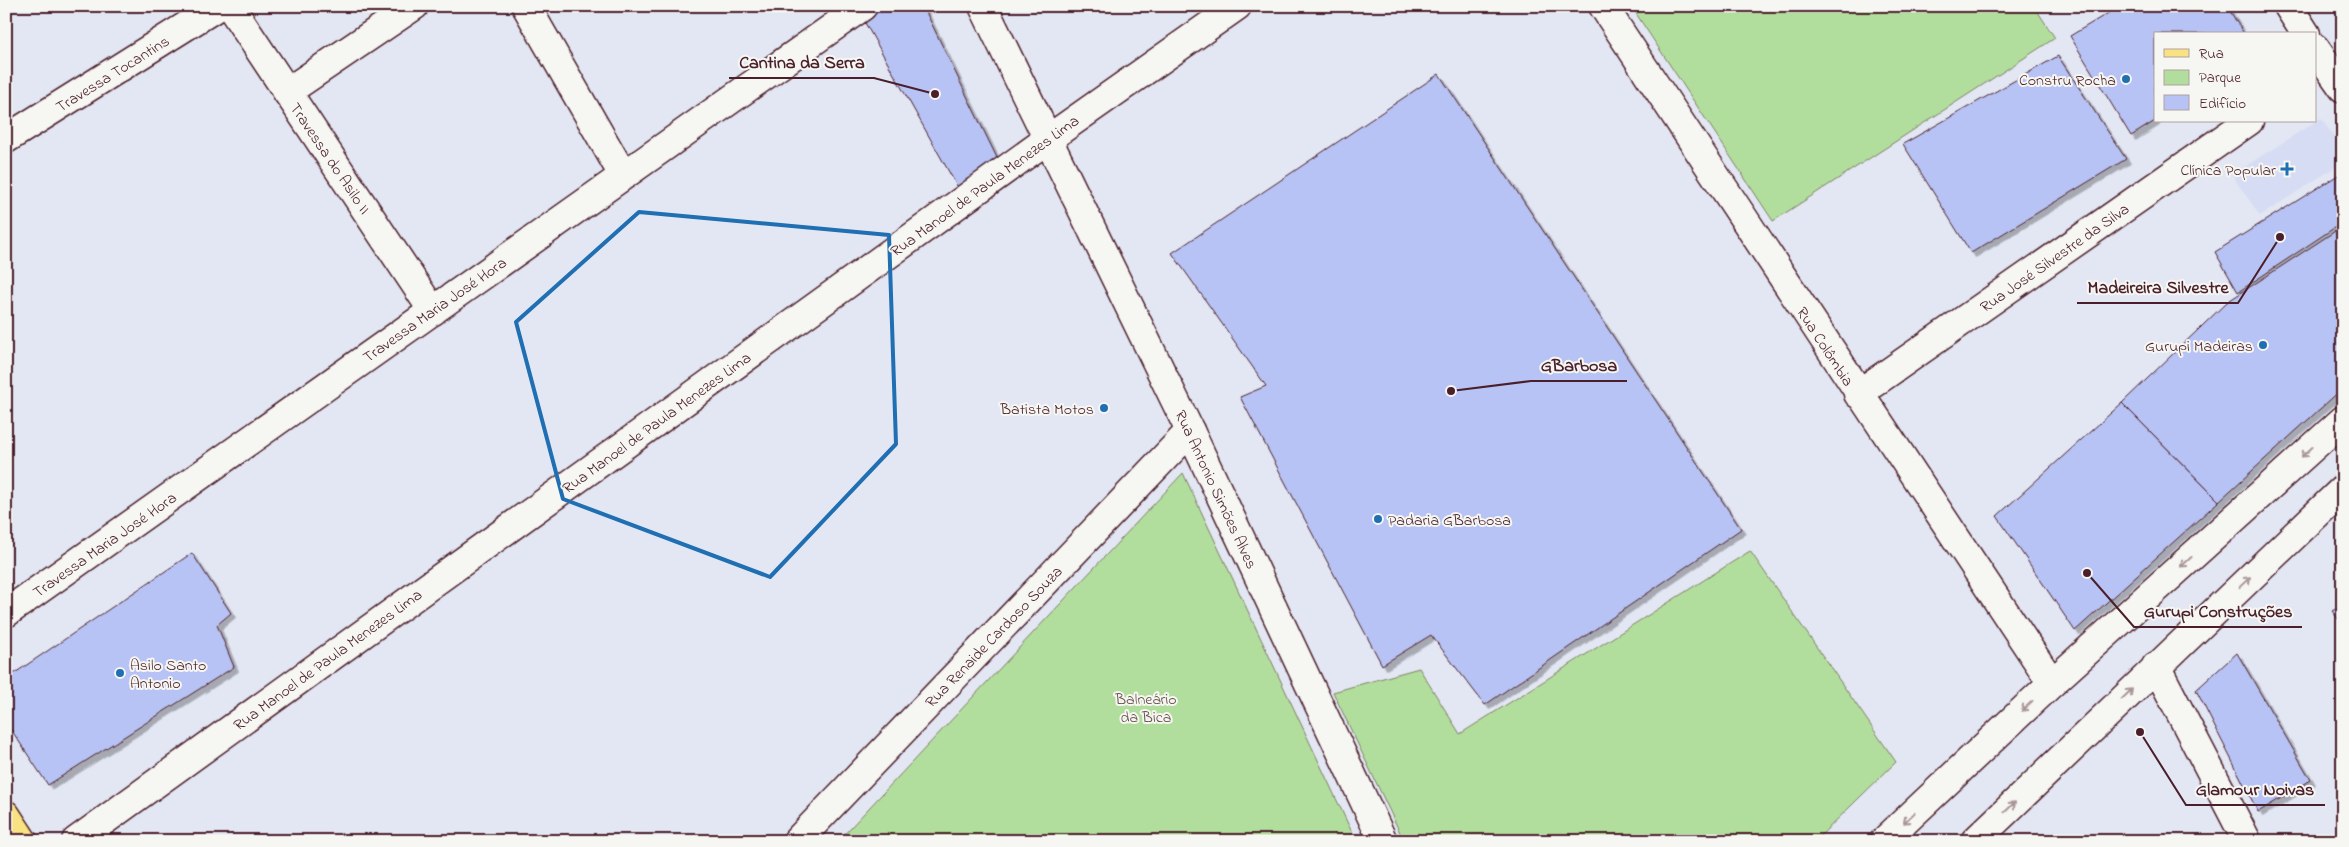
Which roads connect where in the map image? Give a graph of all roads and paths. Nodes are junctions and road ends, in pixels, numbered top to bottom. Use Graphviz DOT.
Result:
graph roads {
  1 [pos="218,6"];
  2 [pos="230,6"];
  3 [pos="414,6"];
  4 [pos="526,6"];
  5 [pos="863,6"];
  6 [pos="982,6"];
  7 [pos="1237,6"];
  8 [pos="1603,6"];
  9 [pos="2288,6"];
  10 [pos="2305,32"];
  11 [pos="287,92"];
  12 [pos="2248,122"];
  13 [pos="6,139"];
  14 [pos="1048,140"];
  15 [pos="623,176"];
  16 [pos="433,311"];
  17 [pos="1858,394"];
  18 [pos="2343,420"];
  19 [pos="1190,431"];
  20 [pos="2343,489"];
  21 [pos="6,613"];
  22 [pos="2156,666"];
  23 [pos="2052,684"];
  24 [pos="6,815"];
  25 [pos="23,841"];
  26 [pos="76,841"];
  27 [pos="797,841"];
  28 [pos="1383,841"];
  29 [pos="1884,841"];
  30 [pos="1975,841"];
  31 [pos="2246,841"];
  1 -- 13 [label="street, Travessa Tocantins"];
  2 -- 11 [label="street, Travessa do Asilo II"];
  3 -- 11 [label="street"];
  4 -- 15 [label="street"];
  5 -- 15 [label="street, Travessa Maria José Hora"];
  6 -- 14 [label="street, Rua Antonio Simões Alves"];
  7 -- 14 [label="street, Rua Manoel de Paula Menezes Lima"];
  8 -- 17 [label="street, Rua Colômbia"];
  9 -- 10 [label="street"];
  11 -- 16 [label="street, Travessa do Asilo II"];
  12 -- 17 [label="street, Rua José Silvestre da Silva"];
  14 -- 19 [label="street, Rua Antonio Simões Alves"];
  14 -- 26 [label="street, Rua Manoel de Paula Menezes Lima"];
  15 -- 16 [label="street, Travessa Maria José Hora"];
  16 -- 21 [label="street, Travessa Maria José Hora"];
  17 -- 23 [label="street, Rua Colômbia"];
  18 -- 23 [label="street, one-way"];
  19 -- 27 [label="street, Rua Renaide Cardoso Souza"];
  19 -- 28 [label="street, Rua Antonio Simões Alves"];
  22 -- 20 [label="street, one-way"];
  30 -- 22 [label="street, one-way"];
  22 -- 31 [label="street"];
  23 -- 29 [label="street, one-way"];
  24 -- 25 [label="main road"];
}
